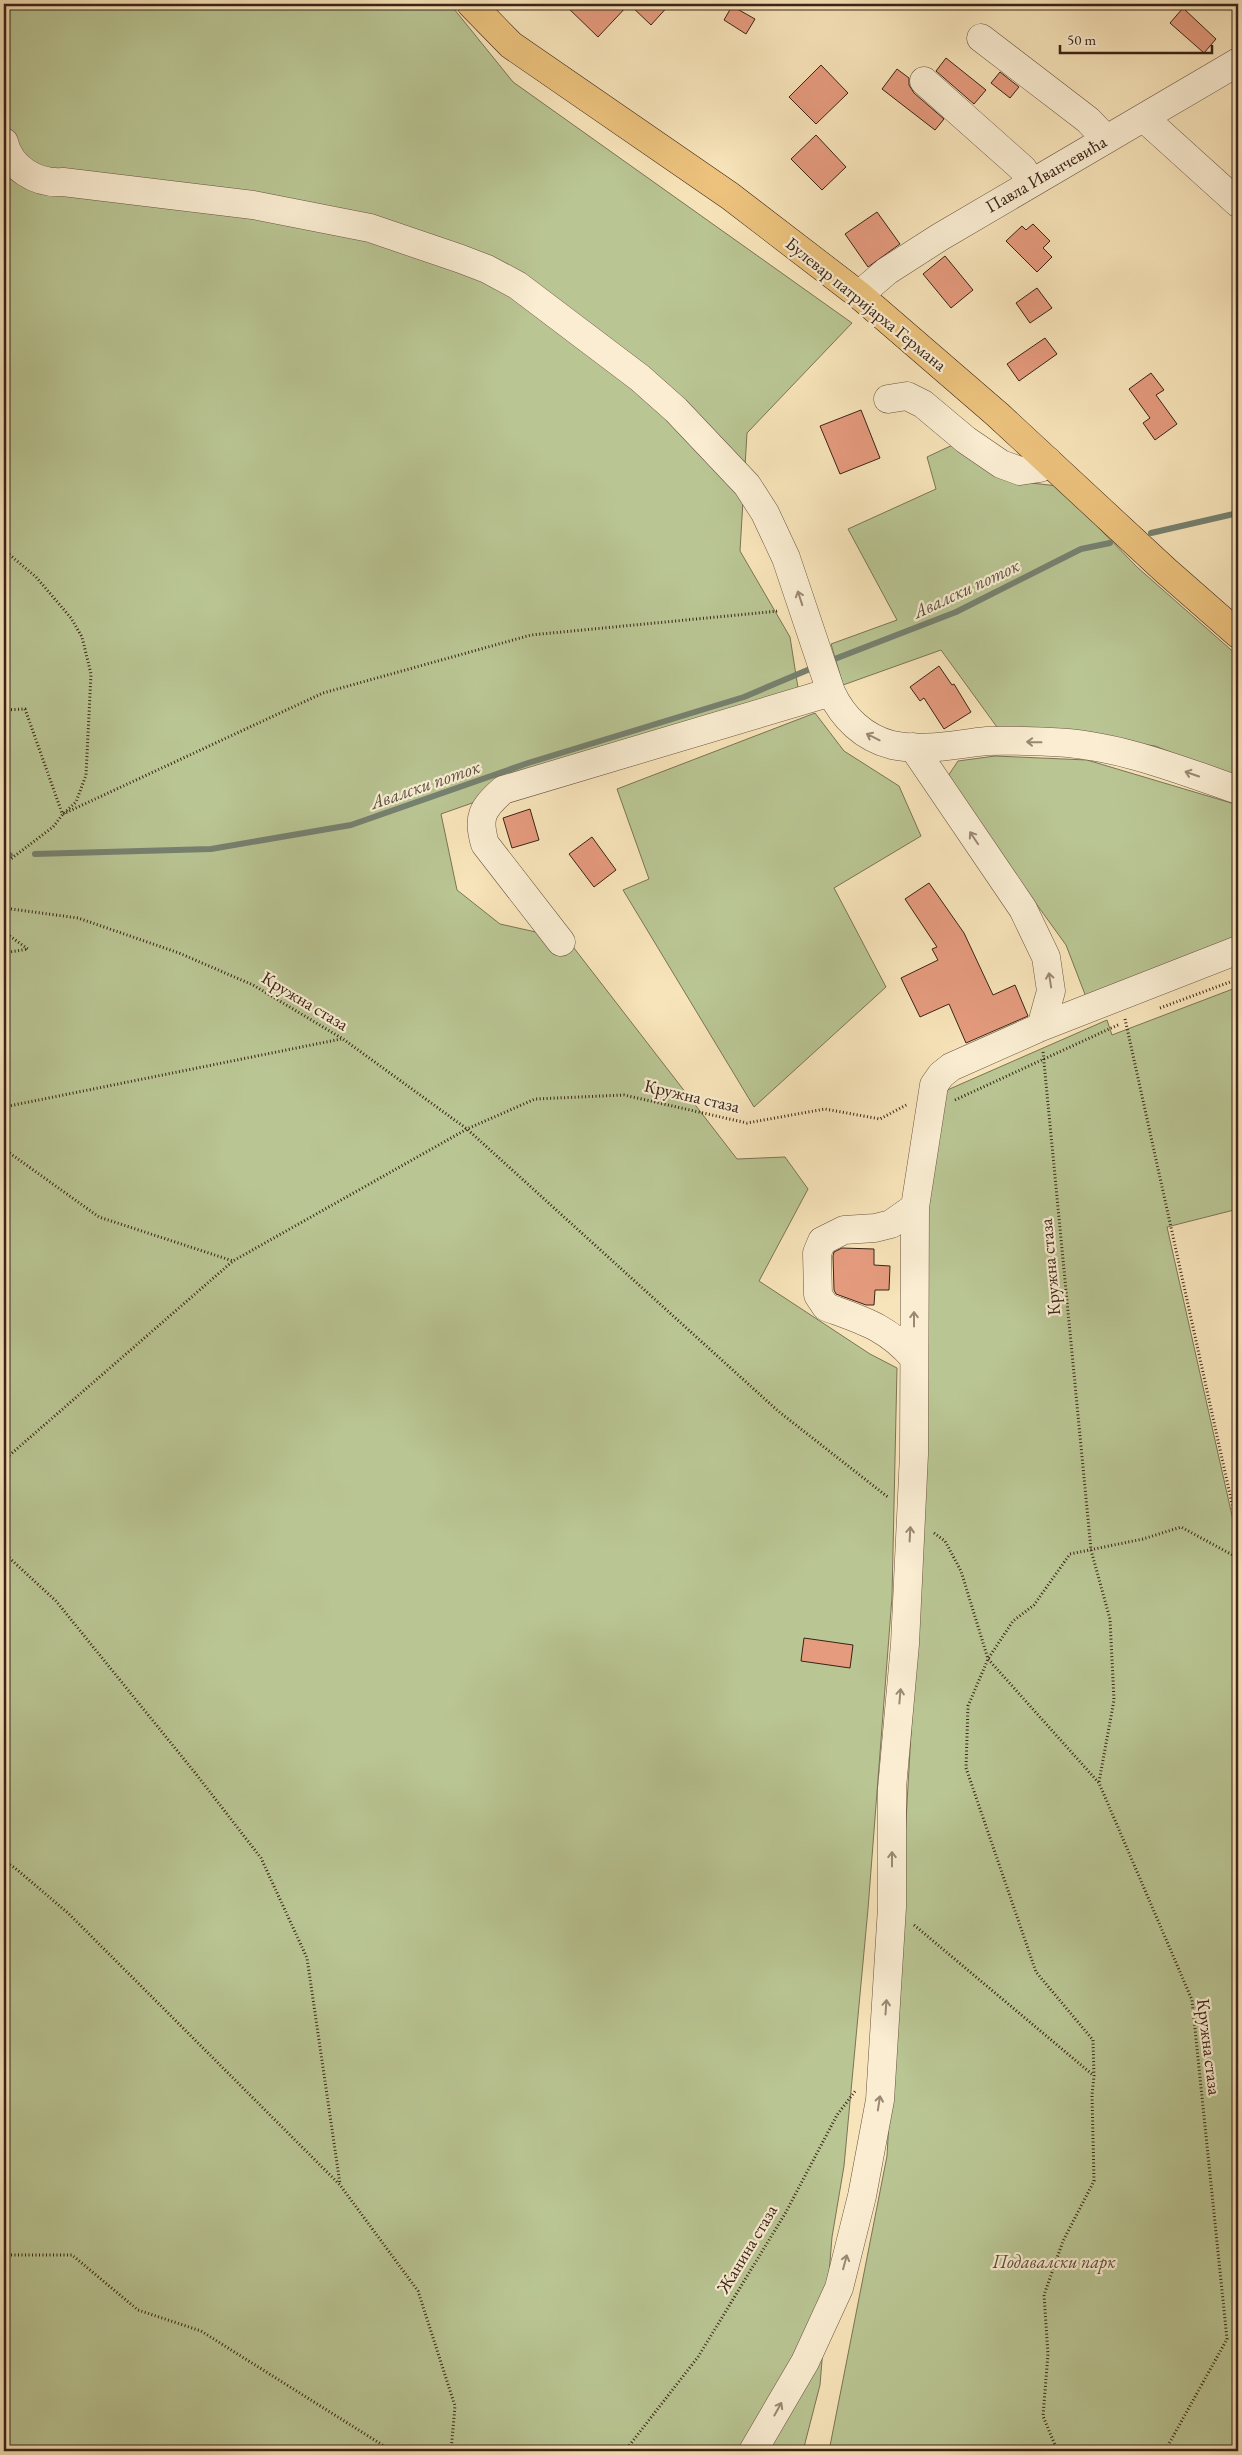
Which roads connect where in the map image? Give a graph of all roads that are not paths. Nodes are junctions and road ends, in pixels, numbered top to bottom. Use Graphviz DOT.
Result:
graph roads {
  1 [pos="471,4"];
  2 [pos="981,38"];
  3 [pos="1234,72"];
  4 [pos="924,81"];
  5 [pos="1144,118"];
  6 [pos="1106,139"];
  7 [pos="4,142"];
  8 [pos="1030,183"];
  9 [pos="1238,203"];
  10 [pos="859,295"];
  11 [pos="888,399"];
  12 [pos="1048,461"];
  13 [pos="1238,634"];
  14 [pos="831,692"];
  15 [pos="913,747"];
  16 [pos="1238,790"];
  17 [pos="561,942"];
  18 [pos="1238,950"];
  19 [pos="1041,1027"];
  20 [pos="915,1206"];
  21 [pos="914,1358"];
  22 [pos="753,2451"];
  1 -- 10 [label="main road, Булевар патријарха Германа"];
  2 -- 6 [label="street"];
  3 -- 5 [label="street, Павла Иванчевића"];
  4 -- 8 [label="street"];
  5 -- 6 [label="street, Павла Иванчевића"];
  5 -- 9 [label="street"];
  6 -- 8 [label="street, Павла Иванчевића"];
  14 -- 7 [label="street, one-way"];
  8 -- 10 [label="street, Павла Иванчевића"];
  10 -- 12 [label="main road, Булевар патријарха Германа"];
  11 -- 12 [label="street"];
  12 -- 13 [label="main road, Булевар патријарха Германа"];
  15 -- 14 [label="street, one-way"];
  14 -- 17 [label="street"];
  16 -- 15 [label="street, one-way"];
  19 -- 15 [label="street, one-way"];
  18 -- 19 [label="street"];
  19 -- 20 [label="street"];
  21 -- 20 [label="street, one-way"];
  20 -- 21 [label="street"];
  22 -- 21 [label="street, one-way"];
}
